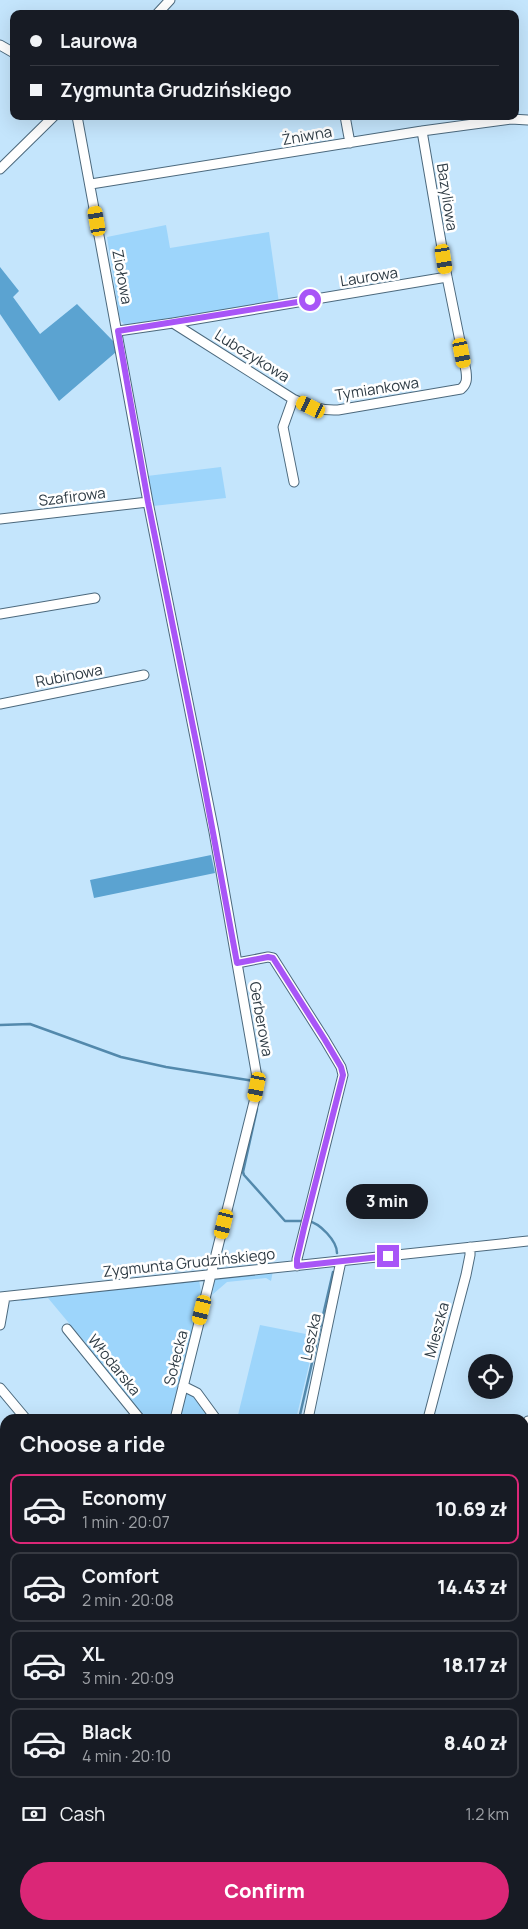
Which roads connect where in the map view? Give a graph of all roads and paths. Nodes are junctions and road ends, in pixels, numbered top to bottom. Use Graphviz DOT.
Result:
graph roads {
  1 [pos="170,0"];
  2 [pos="161,10"];
  3 [pos="50,120"];
  4 [pos="78,120"];
  5 [pos="346,120"];
  6 [pos="504,120"];
  7 [pos="422,131"];
  8 [pos="350,143"];
  9 [pos="0,170"];
  10 [pos="91,184"];
  11 [pos="446,278"];
  12 [pos="173,323"];
  13 [pos="118,331"];
  14 [pos="465,385"];
  15 [pos="293,399"];
  16 [pos="294,482"];
  17 [pos="148,502"];
  18 [pos="0,519"];
  19 [pos="95,598"];
  20 [pos="0,614"];
  21 [pos="144,675"];
  22 [pos="0,704"];
  23 [pos="237,963"];
  24 [pos="528,1241"];
  25 [pos="470,1247"];
  26 [pos="341,1261"];
  27 [pos="297,1266"];
  28 [pos="210,1275"];
  29 [pos="3,1297"];
  30 [pos="0,1325"];
  31 [pos="67,1329"];
  32 [pos="183,1386"];
  33 [pos="0,1388"];
  34 [pos="22,1414"];
  35 [pos="136,1414"];
  36 [pos="176,1414"];
  37 [pos="212,1414"];
  38 [pos="309,1414"];
  39 [pos="429,1414"];
  1 -- 2 [label="street"];
  3 -- 9 [label="street"];
  4 -- 10 [label="street, Ziołowa"];
  5 -- 8 [label="street"];
  6 -- 7 [label="street, Żniwna"];
  7 -- 8 [label="street, Żniwna"];
  7 -- 11 [label="street, Bazyliowa"];
  8 -- 10 [label="street, Żniwna"];
  10 -- 13 [label="street, Ziołowa"];
  11 -- 12 [label="street, Laurowa"];
  11 -- 14 [label="street, Bazyliowa"];
  12 -- 13 [label="street, Laurowa"];
  12 -- 15 [label="street, Lubczykowa"];
  13 -- 17 [label="street, Ziołowa"];
  14 -- 15 [label="street, Tymiankowa"];
  15 -- 16 [label="street, Lubczykowa"];
  17 -- 18 [label="street, Szafirowa"];
  17 -- 23 [label="street, Gerberowa"];
  19 -- 20 [label="street"];
  21 -- 22 [label="street, Rubinowa"];
  23 -- 27 [label="street"];
  23 -- 28 [label="street, Gerberowa"];
  24 -- 25 [label="street, Zygmunta Grudzińskiego"];
  25 -- 26 [label="street, Zygmunta Grudzińskiego"];
  25 -- 39 [label="street, Mieszka"];
  26 -- 27 [label="street, Zygmunta Grudzińskiego"];
  26 -- 38 [label="street, Leszka"];
  27 -- 28 [label="street, Zygmunta Grudzińskiego"];
  28 -- 29 [label="street, Zygmunta Grudzińskiego"];
  28 -- 32 [label="street, Sołecka"];
  29 -- 30 [label="street"];
  31 -- 35 [label="street, Włodarska"];
  32 -- 36 [label="street, Sołecka"];
  32 -- 37 [label="street"];
  33 -- 34 [label="street"];
}
